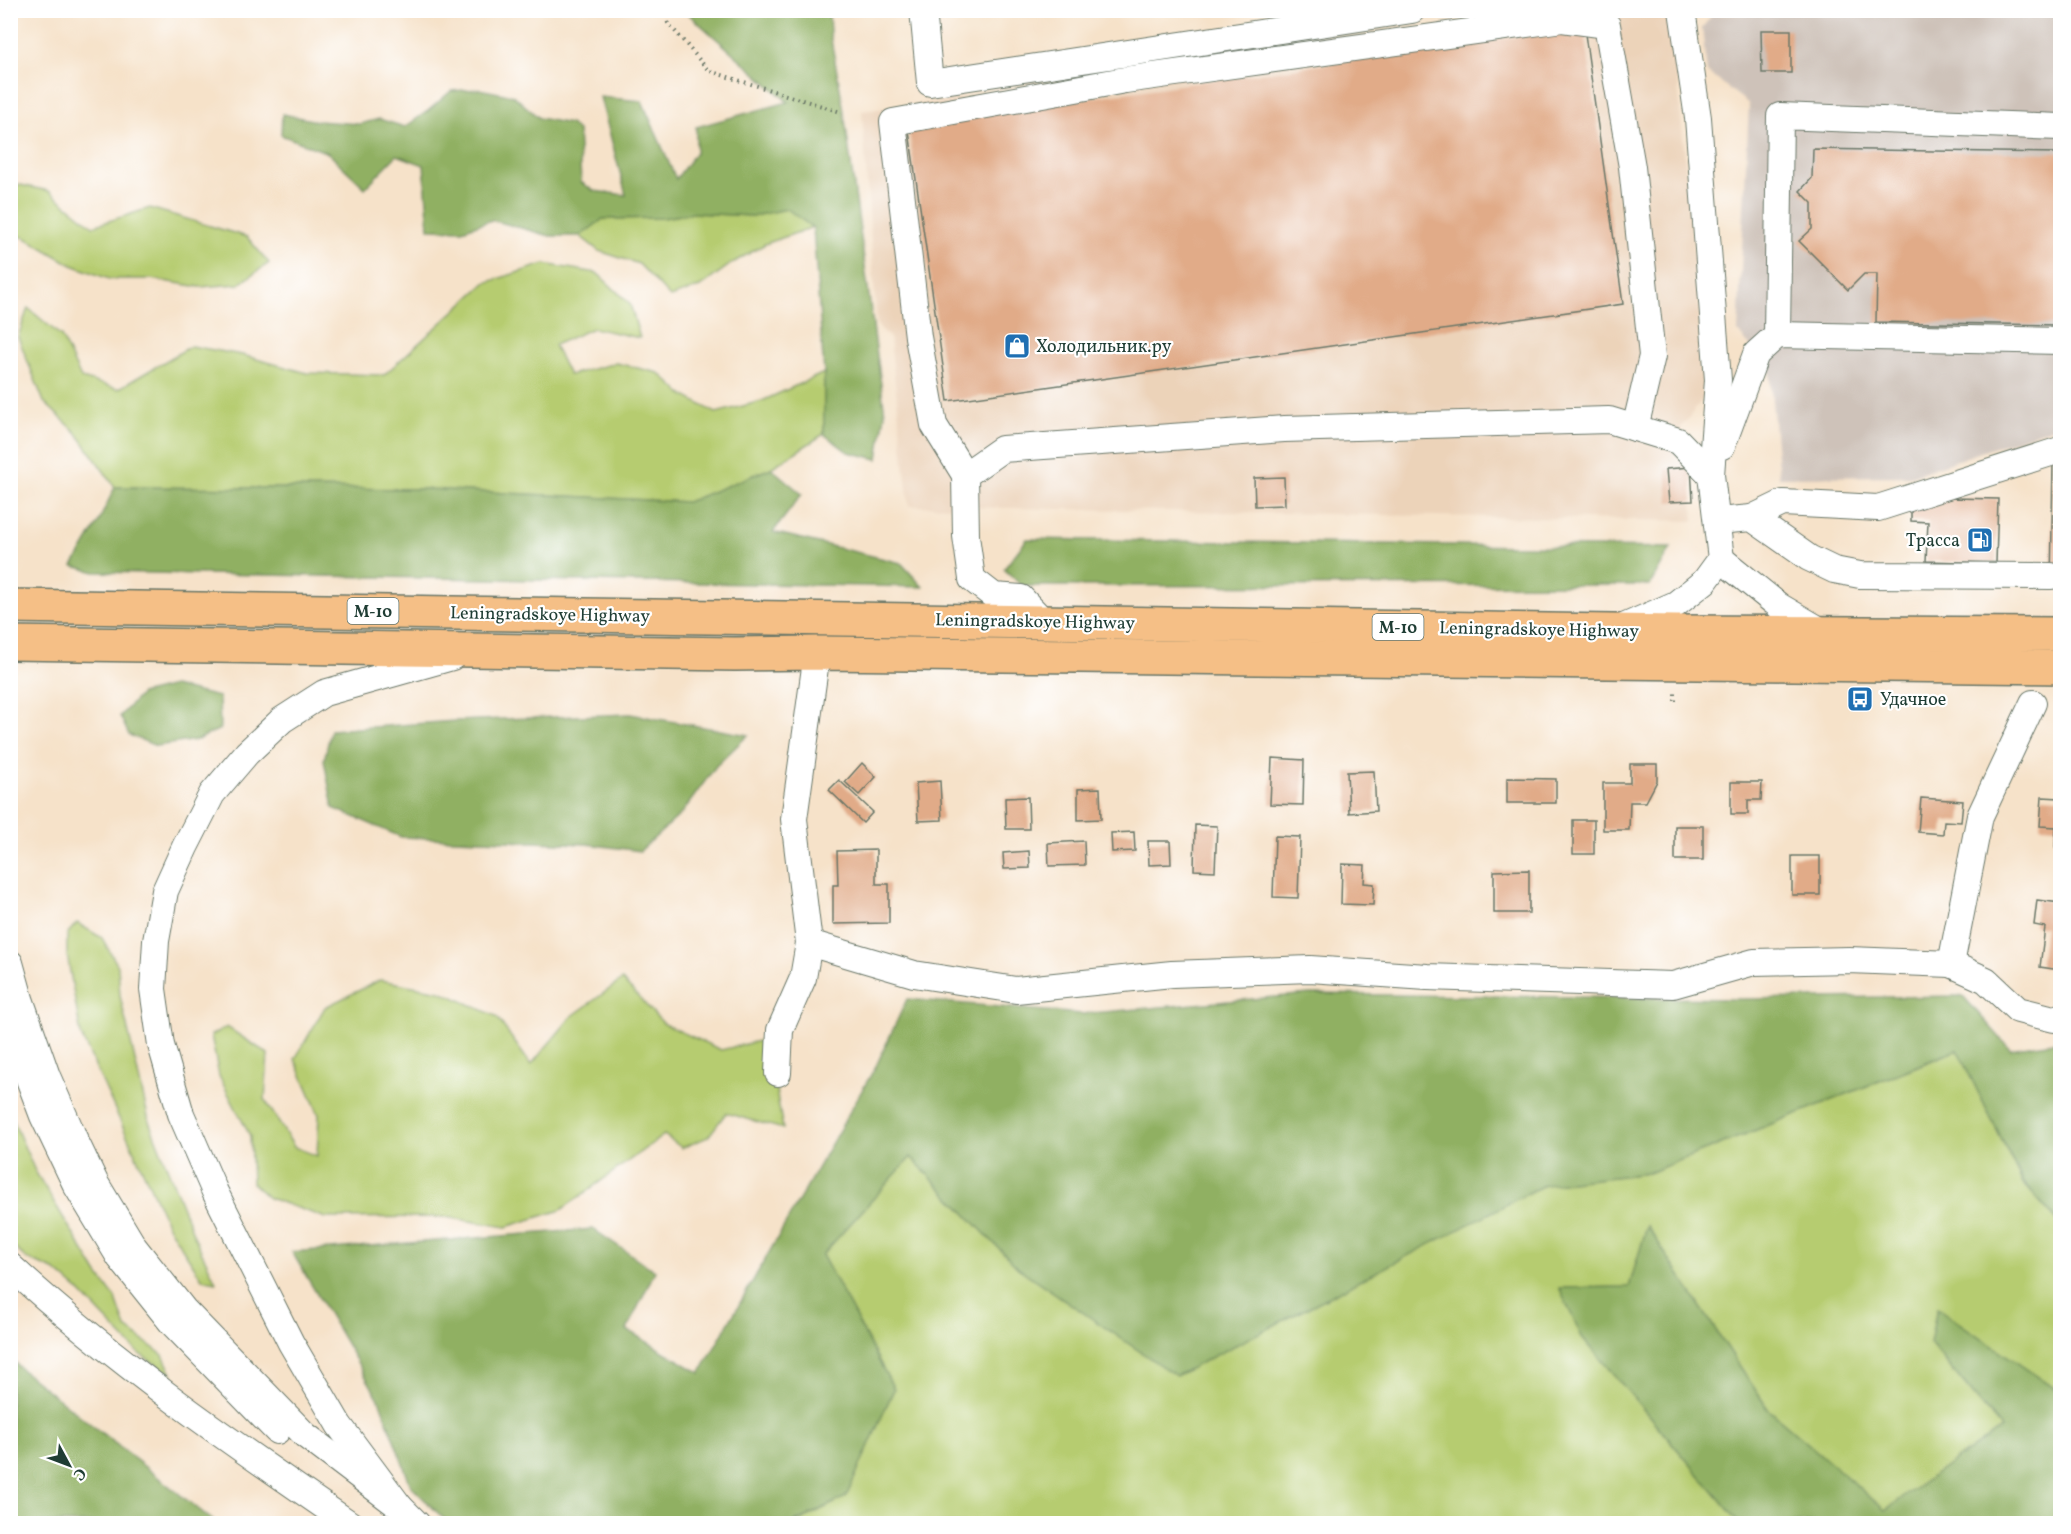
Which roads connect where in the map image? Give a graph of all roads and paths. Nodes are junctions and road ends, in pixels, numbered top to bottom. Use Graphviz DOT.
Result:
graph roads {
  1 [pos="665,10"];
  2 [pos="923,10"];
  3 [pos="1412,10"];
  4 [pos="1682,10"];
  5 [pos="841,112"];
  6 [pos="2061,126"];
  7 [pos="1777,335"];
  8 [pos="2061,341"];
  9 [pos="1635,428"];
  10 [pos="2061,450"];
  11 [pos="965,475"];
  12 [pos="1711,475"];
  13 [pos="1752,518"];
  14 [pos="1717,521"];
  15 [pos="1721,559"];
  16 [pos="2051,576"];
  17 [pos="10,606"];
  18 [pos="1044,622"];
  19 [pos="1616,630"];
  20 [pos="1825,633"];
  21 [pos="2061,634"];
  22 [pos="10,643"];
  23 [pos="475,650"];
  24 [pos="818,653"];
  25 [pos="2061,667"];
  26 [pos="1675,682"];
  27 [pos="1675,701"];
  28 [pos="2033,703"];
  29 [pos="809,943"];
  30 [pos="10,963"];
  31 [pos="1951,963"];
  32 [pos="2061,1017"];
  33 [pos="10,1029"];
  34 [pos="777,1073"];
  35 [pos="10,1266"];
  36 [pos="403,1518"];
  37 [pos="350,1524"];
  1 -- 5 [label="path"];
  2 -- 3 [label="street"];
  4 -- 12 [label="street"];
  6 -- 7 [label="street"];
  7 -- 8 [label="street"];
  7 -- 12 [label="street"];
  9 -- 11 [label="street"];
  9 -- 11 [label="street"];
  9 -- 12 [label="street"];
  10 -- 13 [label="street"];
  11 -- 18 [label="street"];
  12 -- 14 [label="street"];
  13 -- 14 [label="street"];
  13 -- 16 [label="street"];
  14 -- 15 [label="street"];
  15 -- 19 [label="street"];
  15 -- 20 [label="street"];
  17 -- 18 [label="highway, Leningradskoye Highway / М-10"];
  18 -- 19 [label="highway, Leningradskoye Highway / М-10"];
  19 -- 20 [label="highway, Leningradskoye Highway / М-10"];
  20 -- 21 [label="highway, Leningradskoye Highway / М-10"];
  22 -- 23 [label="highway, Leningradskoye Highway / М-10"];
  23 -- 24 [label="highway, Leningradskoye Highway / М-10"];
  23 -- 36 [label="street"];
  24 -- 25 [label="highway, Leningradskoye Highway / М-10"];
  24 -- 29 [label="street"];
  26 -- 27 [label="path"];
  28 -- 31 [label="street"];
  29 -- 31 [label="street"];
  29 -- 34 [label="street"];
  30 -- 36 [label="street"];
  31 -- 32 [label="street"];
  33 -- 36 [label="street"];
  35 -- 37 [label="street"];
}
